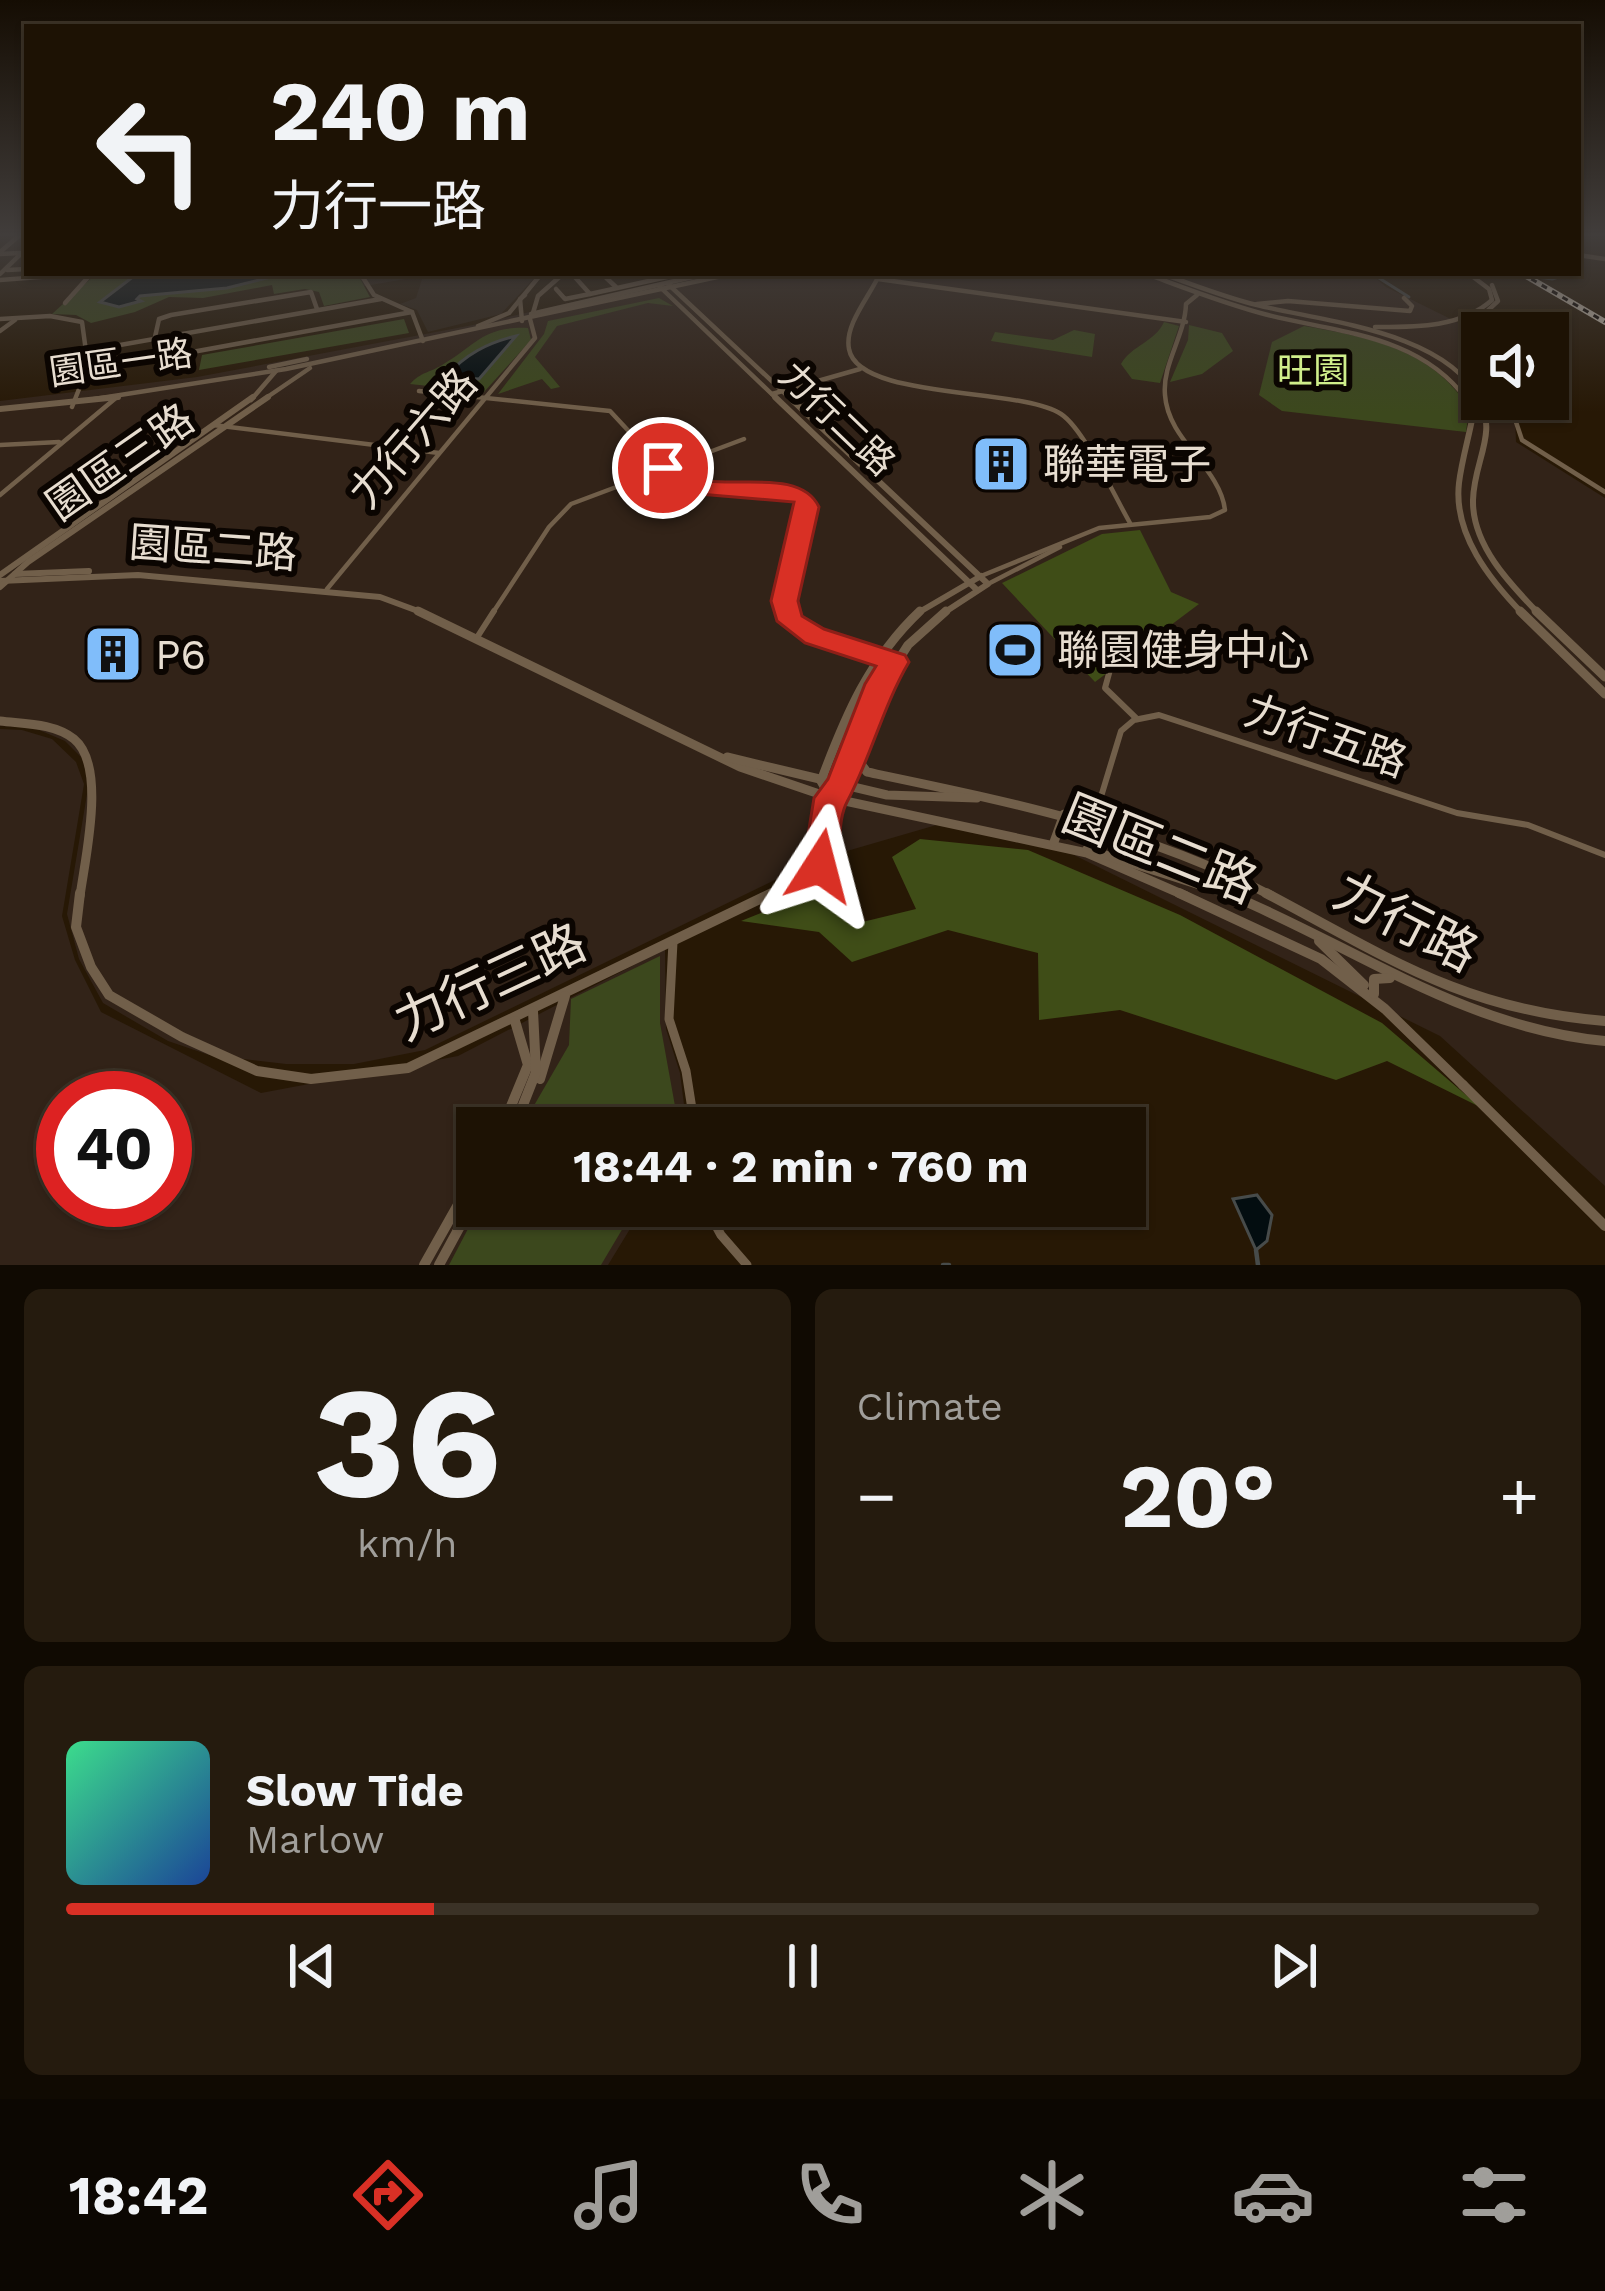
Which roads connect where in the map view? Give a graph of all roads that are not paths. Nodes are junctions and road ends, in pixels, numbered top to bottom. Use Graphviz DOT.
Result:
graph roads {
  1 [pos="73,294"];
  2 [pos="297,294"];
  3 [pos="311,294"];
  4 [pos="377,294"];
  5 [pos="522,294"];
  6 [pos="525,294"];
  7 [pos="538,294"];
  8 [pos="540,294"];
  9 [pos="560,294"];
  10 [pos="590,294"];
  11 [pos="631,294"];
  12 [pos="631,294"];
  13 [pos="674,294"];
  14 [pos="675,294"];
  15 [pos="870,294"];
  16 [pos="999,294"];
  17 [pos="1210,294"];
  18 [pos="1218,294"];
  19 [pos="1221,294"];
  20 [pos="1490,294"];
  21 [pos="1498,294"];
  22 [pos="1197,295"];
  23 [pos="1404,298"];
  24 [pos="381,299"];
  25 [pos="368,301"];
  26 [pos="515,301"];
  27 [pos="65,303"];
  28 [pos="1256,308"];
  29 [pos="317,309"];
  30 [pos="412,312"];
  31 [pos="530,317"];
  32 [pos="18,318"];
  33 [pos="0,319"];
  34 [pos="368,320"];
  35 [pos="1332,321"];
  36 [pos="1186,322"];
  37 [pos="476,326"];
  38 [pos="1399,326"];
  39 [pos="211,328"];
  40 [pos="1411,328"];
  41 [pos="0,331"];
  42 [pos="1382,336"];
  43 [pos="155,337"];
  44 [pos="422,339"];
  45 [pos="210,349"];
  46 [pos="86,350"];
  47 [pos="1422,350"];
  48 [pos="322,362"];
  49 [pos="281,366"];
  50 [pos="860,369"];
  51 [pos="88,371"];
  52 [pos="233,378"];
  53 [pos="1461,383"];
  54 [pos="1461,383"];
  55 [pos="265,389"];
  56 [pos="277,389"];
  57 [pos="419,391"];
  58 [pos="783,391"];
  59 [pos="772,394"];
  60 [pos="118,397"];
  61 [pos="489,398"];
  62 [pos="76,402"];
  63 [pos="0,407"];
  64 [pos="1472,420"];
  65 [pos="1489,420"];
  66 [pos="1515,420"];
  67 [pos="214,425"];
  68 [pos="224,426"];
  69 [pos="744,439"];
  70 [pos="63,442"];
  71 [pos="0,445"];
  72 [pos="1192,449"];
  73 [pos="439,453"];
  74 [pos="1088,457"];
  75 [pos="663,468"];
  76 [pos="1605,492"];
  77 [pos="0,495"];
  78 [pos="1130,523"];
  79 [pos="3,578"];
  80 [pos="984,580"];
  81 [pos="968,582"];
  82 [pos="327,590"];
  83 [pos="977,590"];
  84 [pos="476,639"];
  85 [pos="876,656"];
  86 [pos="1113,659"];
  87 [pos="895,662"];
  88 [pos="1605,677"];
  89 [pos="1605,694"];
  90 [pos="1137,719"];
  91 [pos="0,721"];
  92 [pos="857,743"];
  93 [pos="714,753"];
  94 [pos="821,781"];
  95 [pos="842,786"];
  96 [pos="990,797"];
  97 [pos="830,798"];
  98 [pos="1064,814"];
  99 [pos="1093,823"];
  100 [pos="1054,842"];
  101 [pos="1605,855"];
  102 [pos="1292,907"];
  103 [pos="1310,932"];
  104 [pos="672,938"];
  105 [pos="1397,979"];
  106 [pos="566,994"];
  107 [pos="1374,994"];
  108 [pos="532,1011"];
  109 [pos="514,1021"];
  110 [pos="1605,1022"];
  111 [pos="1605,1041"];
  112 [pos="536,1085"];
  113 [pos="1463,1085"];
  114 [pos="510,1107"];
  115 [pos="525,1107"];
  116 [pos="691,1107"];
  117 [pos="456,1208"];
  118 [pos="1605,1226"];
  119 [pos="460,1227"];
  120 [pos="717,1227"];
  121 [pos="424,1265"];
  122 [pos="439,1265"];
  123 [pos="747,1265"];
  1 -- 27 [label="street"];
  2 -- 43 [label="street"];
  3 -- 29 [label="street"];
  4 -- 24 [label="street"];
  5 -- 26 [label="street"];
  6 -- 31 [label="street"];
  7 -- 31 [label="street"];
  8 -- 31 [label="street"];
  9 -- 10 [label="street"];
  11 -- 31 [label="street"];
  12 -- 31 [label="street"];
  13 -- 59 [label="street, 力行二路"];
  14 -- 58 [label="street, 力行二路"];
  15 -- 50 [label="street"];
  16 -- 36 [label="street"];
  17 -- 28 [label="street"];
  18 -- 28 [label="street"];
  19 -- 28 [label="street"];
  20 -- 38 [label="street"];
  21 -- 40 [label="street"];
  22 -- 28 [label="street"];
  22 -- 36 [label="street"];
  23 -- 28 [label="street"];
  24 -- 25 [label="street"];
  24 -- 30 [label="street"];
  25 -- 29 [label="street"];
  25 -- 34 [label="street"];
  26 -- 31 [label="street"];
  26 -- 37 [label="street"];
  28 -- 35 [label="street"];
  28 -- 42 [label="street"];
  29 -- 39 [label="street"];
  30 -- 34 [label="street"];
  30 -- 44 [label="street"];
  31 -- 37 [label="street, 園區一路"];
  31 -- 44 [label="street, 園區一路"];
  31 -- 61 [label="street, 力行六路"];
  32 -- 33 [label="street"];
  32 -- 41 [label="street"];
  32 -- 46 [label="street"];
  34 -- 45 [label="street"];
  35 -- 38 [label="street"];
  35 -- 42 [label="street"];
  36 -- 72 [label="street"];
  37 -- 44 [label="street, 園區一路"];
  38 -- 42 [label="street"];
  39 -- 43 [label="street"];
  39 -- 45 [label="street"];
  40 -- 42 [label="street"];
  40 -- 47 [label="street"];
  42 -- 47 [label="street"];
  42 -- 53 [label="street"];
  43 -- 46 [label="street"];
  44 -- 48 [label="street, 園區一路"];
  44 -- 49 [label="street, 園區一路"];
  45 -- 51 [label="street"];
  46 -- 51 [label="street"];
  47 -- 54 [label="street"];
  48 -- 49 [label="street, 園區一路"];
  48 -- 56 [label="street, 園區三路"];
  49 -- 52 [label="street, 園區一路"];
  49 -- 55 [label="street, 園區三路"];
  49 -- 56 [label="street"];
  49 -- 62 [label="street, 園區一路"];
  50 -- 58 [label="street"];
  50 -- 74 [label="street"];
  51 -- 62 [label="street"];
  52 -- 55 [label="street, 園區三路"];
  52 -- 60 [label="street, 園區一路"];
  55 -- 67 [label="street, 園區三路"];
  56 -- 68 [label="street, 園區三路"];
  57 -- 61 [label="street"];
  58 -- 59 [label="street"];
  58 -- 80 [label="street, 力行二路"];
  59 -- 81 [label="street, 力行二路"];
  60 -- 62 [label="street, 園區一路"];
  60 -- 70 [label="street"];
  61 -- 73 [label="street, 力行六路"];
  61 -- 75 [label="street"];
  62 -- 63 [label="street, 園區一路"];
  64 -- 89 [label="street"];
  65 -- 88 [label="street"];
  66 -- 76 [label="street"];
  67 -- 68 [label="street"];
  67 -- 79 [label="street, 園區三路"];
  68 -- 73 [label="street"];
  68 -- 79 [label="street, 園區三路"];
  69 -- 75 [label="street"];
  70 -- 71 [label="street"];
  70 -- 77 [label="street"];
  72 -- 74 [label="street"];
  72 -- 78 [label="street"];
  73 -- 82 [label="street, 力行六路"];
  74 -- 78 [label="street"];
  75 -- 84 [label="street"];
  75 -- 85 [label="street"];
  78 -- 80 [label="street"];
  79 -- 82 [label="street, 園區二路"];
  80 -- 81 [label="street"];
  80 -- 83 [label="street"];
  81 -- 83 [label="street, 力行二路"];
  81 -- 85 [label="street"];
  82 -- 84 [label="street, 園區二路"];
  83 -- 87 [label="street"];
  84 -- 93 [label="street, 園區二路"];
  85 -- 87 [label="street"];
  85 -- 94 [label="street"];
  86 -- 90 [label="street"];
  87 -- 92 [label="street"];
  90 -- 99 [label="street"];
  90 -- 101 [label="street, 力行五路"];
  91 -- 109 [label="street, 力行三路"];
  92 -- 95 [label="street"];
  92 -- 96 [label="street, 力行路"];
  93 -- 94 [label="street, 園區二路"];
  93 -- 97 [label="street, 園區二路"];
  94 -- 95 [label="street, 園區二路"];
  94 -- 97 [label="street"];
  95 -- 96 [label="street, 園區二路"];
  95 -- 97 [label="street"];
  96 -- 98 [label="street, 力行路"];
  97 -- 100 [label="street, 園區二路"];
  97 -- 104 [label="street, 力行三路"];
  98 -- 99 [label="street, 力行路"];
  98 -- 100 [label="street"];
  99 -- 102 [label="street, 力行路"];
  100 -- 103 [label="street, 力行路"];
  100 -- 113 [label="street, 園區二路"];
  102 -- 103 [label="street, 園區二路"];
  102 -- 110 [label="street, 力行路"];
  103 -- 105 [label="street, 力行路"];
  103 -- 107 [label="street, 園區二路"];
  104 -- 106 [label="street, 力行三路"];
  104 -- 116 [label="street"];
  105 -- 107 [label="street"];
  105 -- 111 [label="street, 力行路"];
  106 -- 108 [label="street, 力行三路"];
  106 -- 112 [label="street"];
  107 -- 113 [label="street, 園區二路"];
  108 -- 109 [label="street, 力行三路"];
  108 -- 112 [label="street"];
  109 -- 114 [label="street"];
  112 -- 115 [label="street"];
  113 -- 118 [label="street, 園區二路"];
  117 -- 121 [label="street"];
  119 -- 122 [label="street"];
  120 -- 123 [label="street"];
}
